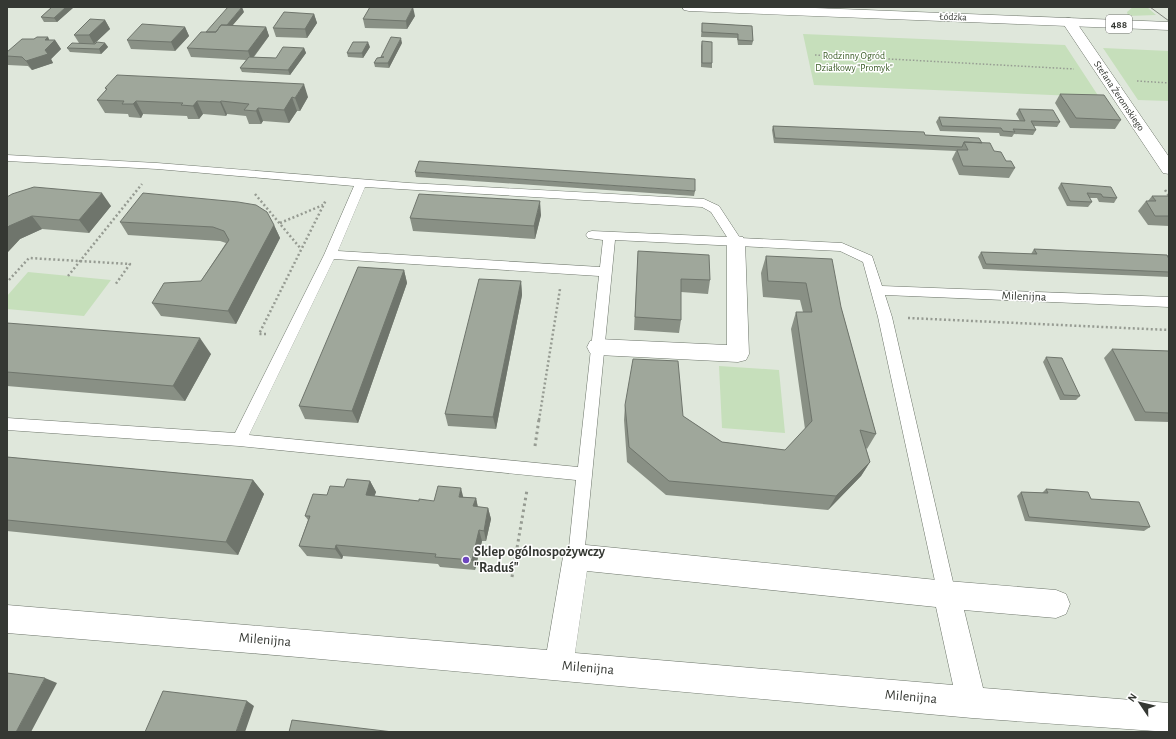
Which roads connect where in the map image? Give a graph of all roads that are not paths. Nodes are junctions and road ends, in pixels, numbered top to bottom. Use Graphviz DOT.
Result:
graph roads {
  1 [pos="689,7"];
  2 [pos="740,8"];
  3 [pos="1069,22"];
  4 [pos="1169,26"];
  5 [pos="7,158"];
  6 [pos="1169,169"];
  7 [pos="361,183"];
  8 [pos="592,235"];
  9 [pos="609,236"];
  10 [pos="736,242"];
  11 [pos="330,255"];
  12 [pos="605,272"];
  13 [pos="878,290"];
  14 [pos="1169,302"];
  15 [pos="598,347"];
  16 [pos="7,424"];
  17 [pos="239,440"];
  18 [pos="584,474"];
  19 [pos="576,557"];
  20 [pos="947,596"];
  21 [pos="1056,604"];
  22 [pos="7,620"];
  23 [pos="559,665"];
  24 [pos="972,703"];
  25 [pos="1169,718"];
  1 -- 2 [label="street, Łódzka / 488"];
  2 -- 3 [label="street, Łódzka / 488"];
  3 -- 4 [label="street, Łódzka / 488"];
  3 -- 6 [label="street, Stefana Żeromskiego"];
  5 -- 7 [label="lane"];
  7 -- 10 [label="lane"];
  7 -- 11 [label="lane"];
  8 -- 9 [label="lane"];
  9 -- 10 [label="lane"];
  9 -- 12 [label="lane"];
  10 -- 13 [label="lane"];
  10 -- 15 [label="street"];
  11 -- 12 [label="lane"];
  11 -- 17 [label="lane"];
  12 -- 15 [label="lane"];
  13 -- 14 [label="lane, Milenijna"];
  13 -- 20 [label="lane"];
  15 -- 18 [label="lane"];
  16 -- 17 [label="lane"];
  17 -- 18 [label="lane"];
  18 -- 19 [label="lane"];
  19 -- 20 [label="street"];
  19 -- 23 [label="street"];
  20 -- 21 [label="street"];
  20 -- 24 [label="street"];
  22 -- 23 [label="street, Milenijna"];
  23 -- 24 [label="street, Milenijna"];
  24 -- 25 [label="street, Milenijna"];
}
